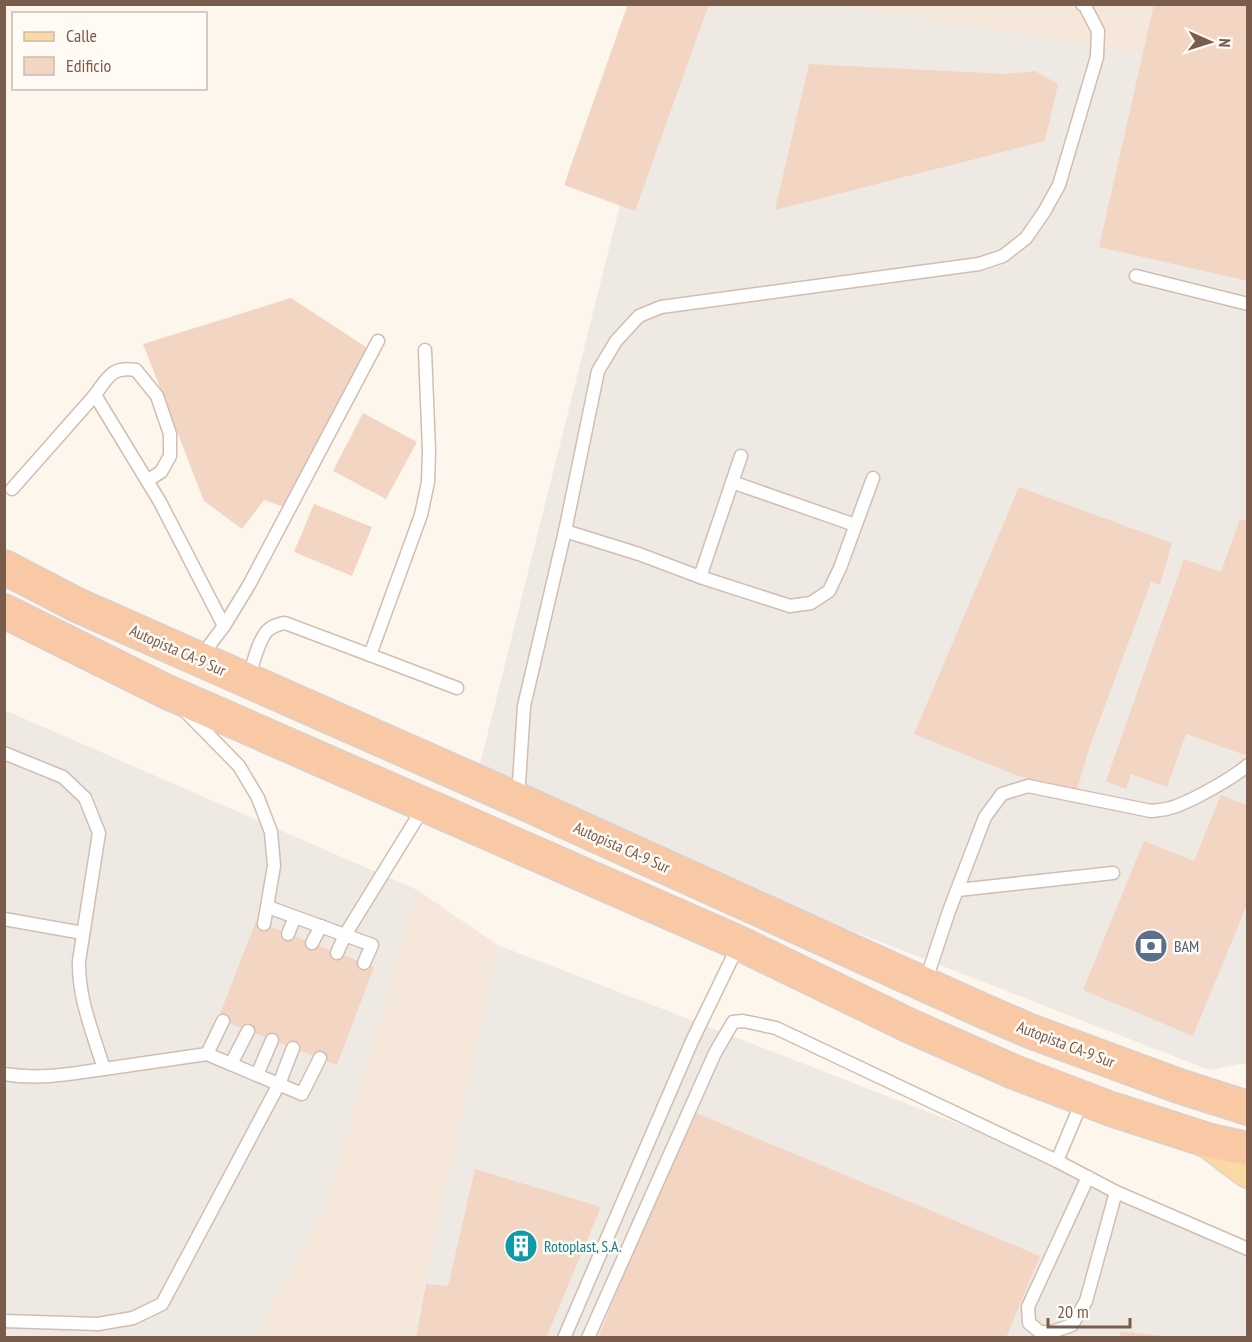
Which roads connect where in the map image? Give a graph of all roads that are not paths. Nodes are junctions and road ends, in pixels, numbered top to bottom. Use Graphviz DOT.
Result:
graph roads {
  1 [pos="1082,4"];
  2 [pos="1136,276"];
  3 [pos="1248,304"];
  4 [pos="378,341"];
  5 [pos="425,350"];
  6 [pos="95,395"];
  7 [pos="741,456"];
  8 [pos="873,478"];
  9 [pos="148,480"];
  10 [pos="732,482"];
  11 [pos="12,489"];
  12 [pos="855,525"];
  13 [pos="565,531"];
  14 [pos="4,567"];
  15 [pos="699,577"];
  16 [pos="4,611"];
  17 [pos="224,626"];
  18 [pos="370,655"];
  19 [pos="199,660"];
  20 [pos="248,681"];
  21 [pos="457,688"];
  22 [pos="165,691"];
  23 [pos="4,753"];
  24 [pos="1248,765"];
  25 [pos="518,800"];
  26 [pos="426,804"];
  27 [pos="1113,873"];
  28 [pos="958,890"];
  29 [pos="268,907"];
  30 [pos="295,917"];
  31 [pos="4,919"];
  32 [pos="264,924"];
  33 [pos="321,926"];
  34 [pos="83,933"];
  35 [pos="288,934"];
  36 [pos="345,935"];
  37 [pos="312,943"];
  38 [pos="739,944"];
  39 [pos="337,953"];
  40 [pos="364,963"];
  41 [pos="925,984"];
  42 [pos="223,1021"];
  43 [pos="248,1031"];
  44 [pos="272,1040"];
  45 [pos="293,1048"];
  46 [pos="207,1054"];
  47 [pos="320,1058"];
  48 [pos="231,1064"];
  49 [pos="104,1069"];
  50 [pos="4,1074"];
  51 [pos="257,1075"];
  52 [pos="279,1084"];
  53 [pos="1083,1099"];
  54 [pos="1246,1103"];
  55 [pos="1207,1140"];
  56 [pos="1248,1149"];
  57 [pos="1057,1161"];
  58 [pos="1248,1170"];
  59 [pos="1088,1177"];
  60 [pos="1116,1192"];
  61 [pos="1248,1249"];
  62 [pos="4,1321"];
  63 [pos="564,1338"];
  64 [pos="588,1338"];
  1 -- 13 [label="lane"];
  2 -- 3 [label="lane"];
  4 -- 17 [label="lane"];
  5 -- 18 [label="lane"];
  6 -- 9 [label="lane"];
  6 -- 9 [label="lane"];
  6 -- 11 [label="lane"];
  7 -- 10 [label="lane"];
  8 -- 12 [label="lane"];
  9 -- 17 [label="lane"];
  10 -- 12 [label="lane"];
  10 -- 15 [label="lane"];
  12 -- 15 [label="lane"];
  13 -- 15 [label="lane"];
  13 -- 25 [label="lane"];
  14 -- 19 [label="highway, Autopista CA-9 Sur"];
  16 -- 22 [label="highway"];
  17 -- 19 [label="lane"];
  18 -- 20 [label="lane"];
  18 -- 21 [label="lane"];
  19 -- 20 [label="highway, Autopista CA-9 Sur"];
  20 -- 25 [label="highway, Autopista CA-9 Sur"];
  22 -- 26 [label="highway"];
  22 -- 29 [label="lane"];
  23 -- 34 [label="lane"];
  24 -- 28 [label="lane"];
  25 -- 41 [label="highway, Autopista CA-9 Sur"];
  26 -- 36 [label="lane"];
  26 -- 38 [label="highway"];
  27 -- 28 [label="lane"];
  28 -- 41 [label="lane"];
  29 -- 30 [label="lane"];
  29 -- 32 [label="lane"];
  30 -- 33 [label="lane"];
  30 -- 35 [label="lane"];
  31 -- 34 [label="lane"];
  33 -- 36 [label="lane"];
  33 -- 37 [label="lane"];
  34 -- 49 [label="lane"];
  36 -- 39 [label="lane"];
  36 -- 40 [label="lane"];
  38 -- 53 [label="highway"];
  38 -- 63 [label="lane"];
  41 -- 54 [label="highway, Autopista CA-9 Sur"];
  42 -- 46 [label="lane"];
  43 -- 48 [label="lane"];
  44 -- 51 [label="lane"];
  45 -- 52 [label="lane"];
  46 -- 48 [label="lane"];
  46 -- 49 [label="lane"];
  47 -- 52 [label="lane"];
  48 -- 51 [label="lane"];
  49 -- 50 [label="lane"];
  51 -- 52 [label="lane"];
  52 -- 62 [label="lane"];
  53 -- 55 [label="highway"];
  53 -- 57 [label="lane"];
  55 -- 56 [label="highway"];
  55 -- 58 [label="main road"];
  57 -- 59 [label="lane"];
  57 -- 64 [label="lane"];
  59 -- 60 [label="lane"];
  59 -- 60 [label="lane"];
  60 -- 61 [label="lane"];
}
